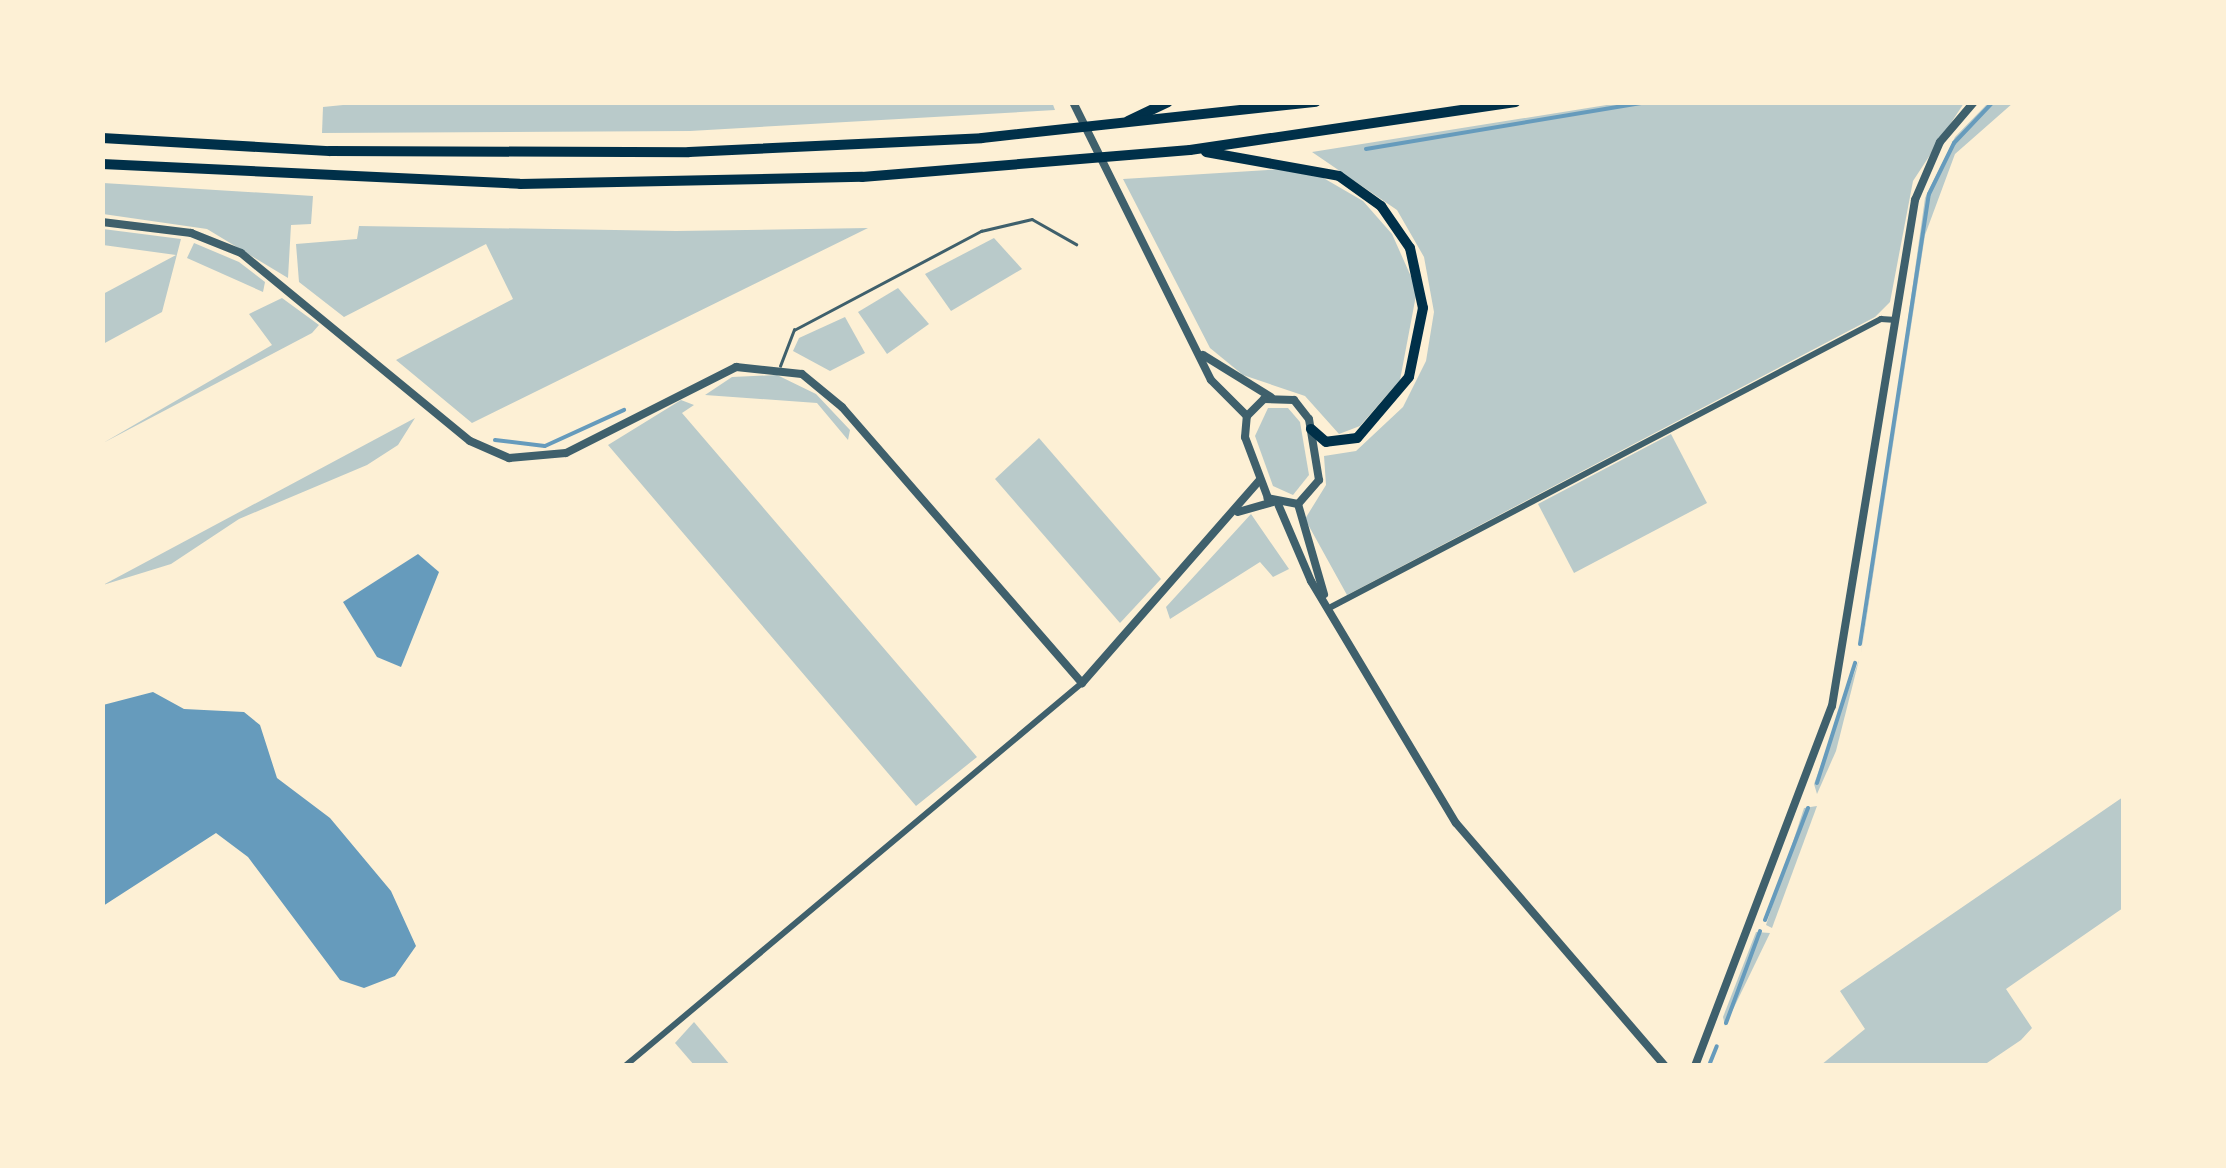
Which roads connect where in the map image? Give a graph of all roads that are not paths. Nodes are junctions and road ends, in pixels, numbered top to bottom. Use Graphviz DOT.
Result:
graph roads {
  1 [pos="1073,102"];
  2 [pos="1168,102"];
  3 [pos="1316,102"];
  4 [pos="1516,102"];
  5 [pos="1974,102"];
  6 [pos="1116,126"];
  7 [pos="102,138"];
  8 [pos="1190,150"];
  9 [pos="102,164"];
  10 [pos="102,222"];
  11 [pos="1076,244"];
  12 [pos="1897,320"];
  13 [pos="1202,354"];
  14 [pos="780,366"];
  15 [pos="1271,397"];
  16 [pos="1247,416"];
  17 [pos="1312,429"];
  18 [pos="1260,480"];
  19 [pos="1276,503"];
  20 [pos="1298,504"];
  21 [pos="1238,512"];
  22 [pos="1324,594"];
  23 [pos="1331,607"];
  24 [pos="1082,682"];
  25 [pos="625,1066"];
  26 [pos="1664,1066"];
  27 [pos="1695,1066"];
  1 -- 13 [label="street"];
  2 -- 6 [label="highway"];
  3 -- 6 [label="highway"];
  4 -- 8 [label="highway"];
  5 -- 12 [label="street"];
  6 -- 7 [label="highway"];
  8 -- 9 [label="highway"];
  8 -- 17 [label="highway"];
  10 -- 14 [label="street"];
  11 -- 14 [label="lane"];
  12 -- 23 [label="street"];
  12 -- 27 [label="street"];
  13 -- 15 [label="street"];
  13 -- 16 [label="street"];
  14 -- 24 [label="street"];
  15 -- 16 [label="street"];
  15 -- 17 [label="street"];
  16 -- 18 [label="street"];
  17 -- 20 [label="street"];
  18 -- 19 [label="street"];
  18 -- 21 [label="street"];
  19 -- 20 [label="street"];
  19 -- 21 [label="street"];
  19 -- 22 [label="street"];
  20 -- 22 [label="street"];
  21 -- 24 [label="street"];
  22 -- 23 [label="street"];
  23 -- 26 [label="street"];
  24 -- 25 [label="street"];
}
